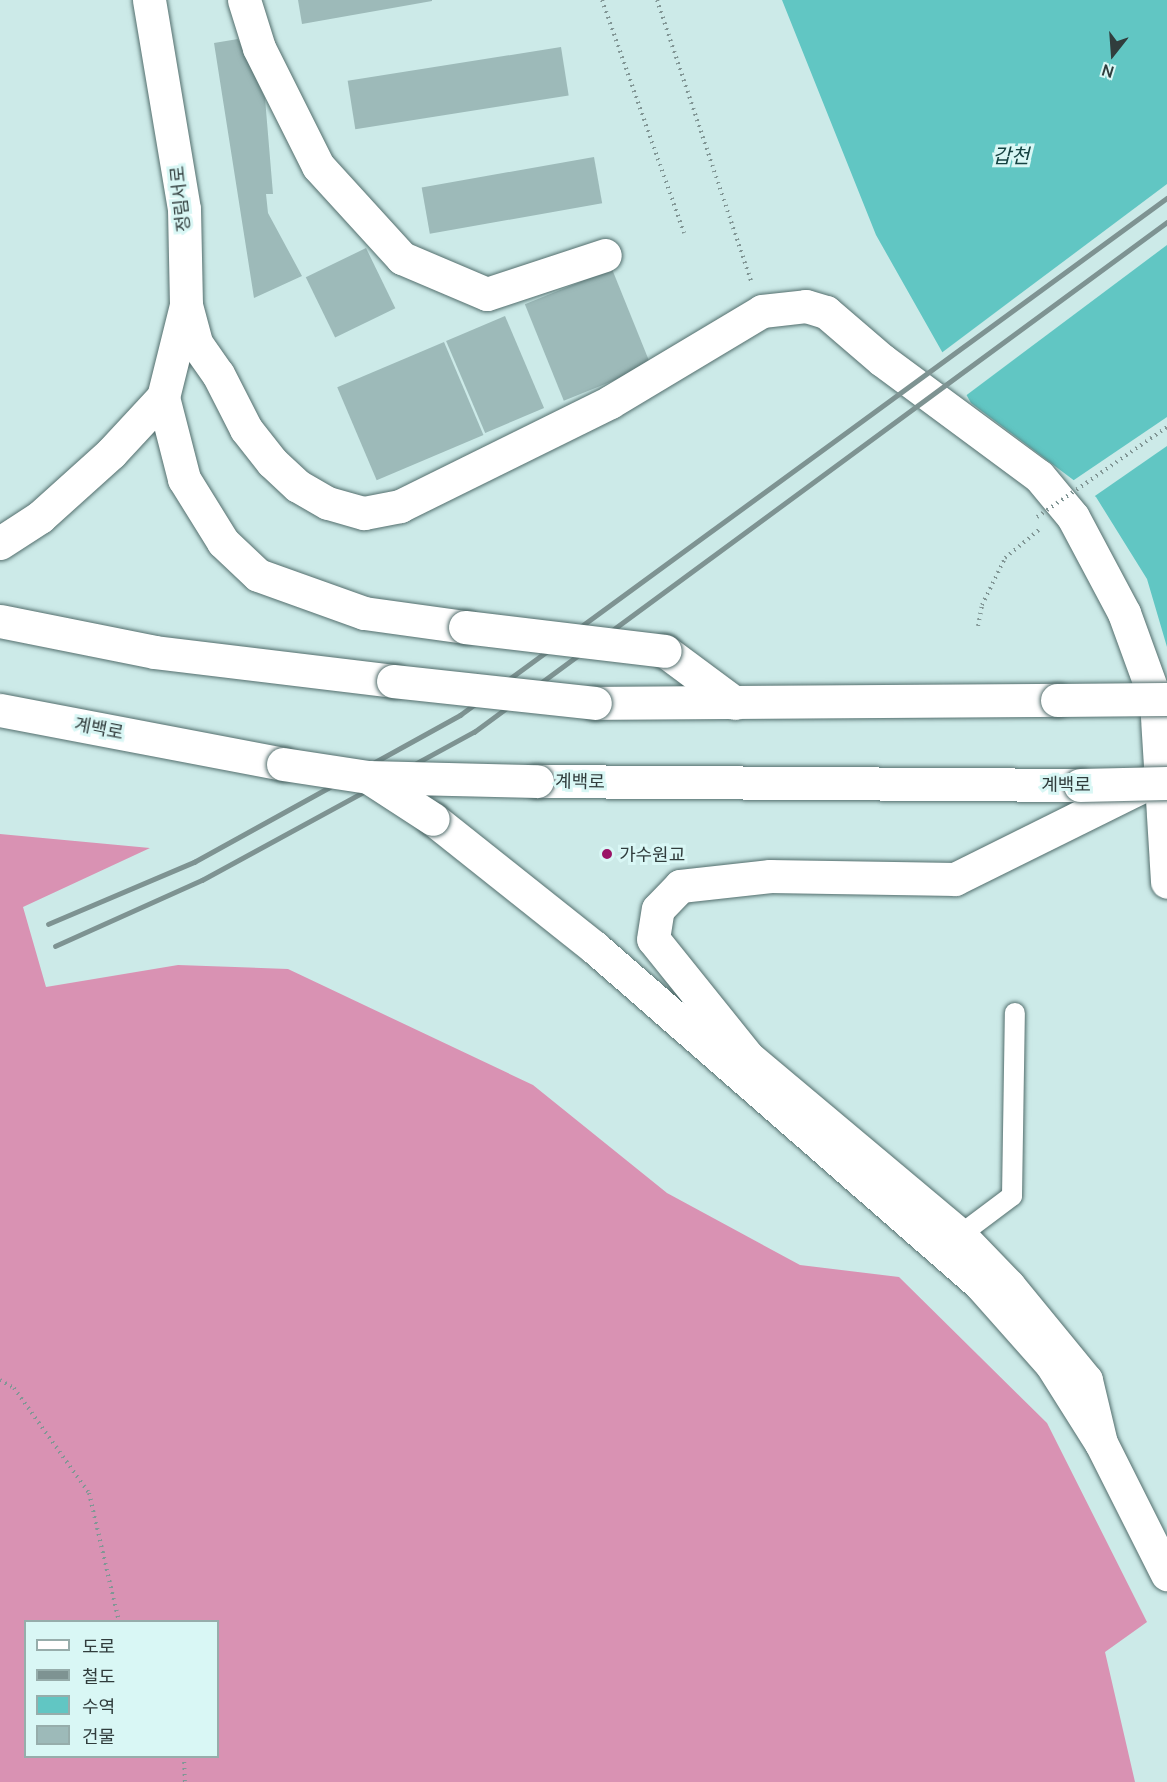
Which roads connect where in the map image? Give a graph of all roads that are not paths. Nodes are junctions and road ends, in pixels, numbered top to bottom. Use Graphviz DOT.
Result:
graph roads {
  1 [pos="149,0"];
  2 [pos="244,0"];
  3 [pos="605,255"];
  4 [pos="186,305"];
  5 [pos="163,396"];
  6 [pos="0,543"];
  7 [pos="0,621"];
  8 [pos="1167,699"];
  9 [pos="735,703"];
  10 [pos="0,710"];
  11 [pos="368,777"];
  12 [pos="1158,783"];
  13 [pos="1084,800"];
  14 [pos="1167,882"];
  15 [pos="1015,1013"];
  16 [pos="960,1235"];
  17 [pos="1101,1443"];
  18 [pos="1167,1575"];
  1 -- 4 [label="main road, 정림서로"];
  2 -- 3 [label="main road"];
  4 -- 5 [label="main road, 정림서로"];
  4 -- 14 [label="main road"];
  5 -- 6 [label="main road"];
  5 -- 9 [label="main road, bridge"];
  7 -- 9 [label="main road, bridge"];
  8 -- 9 [label="main road, bridge"];
  10 -- 11 [label="main road, 계백로, bridge"];
  11 -- 13 [label="main road, 계백로, bridge"];
  11 -- 17 [label="main road, bridge"];
  12 -- 13 [label="main road, 계백로, bridge"];
  13 -- 16 [label="main road"];
  15 -- 16 [label="lane"];
  16 -- 17 [label="main road"];
  17 -- 18 [label="main road"];
}
